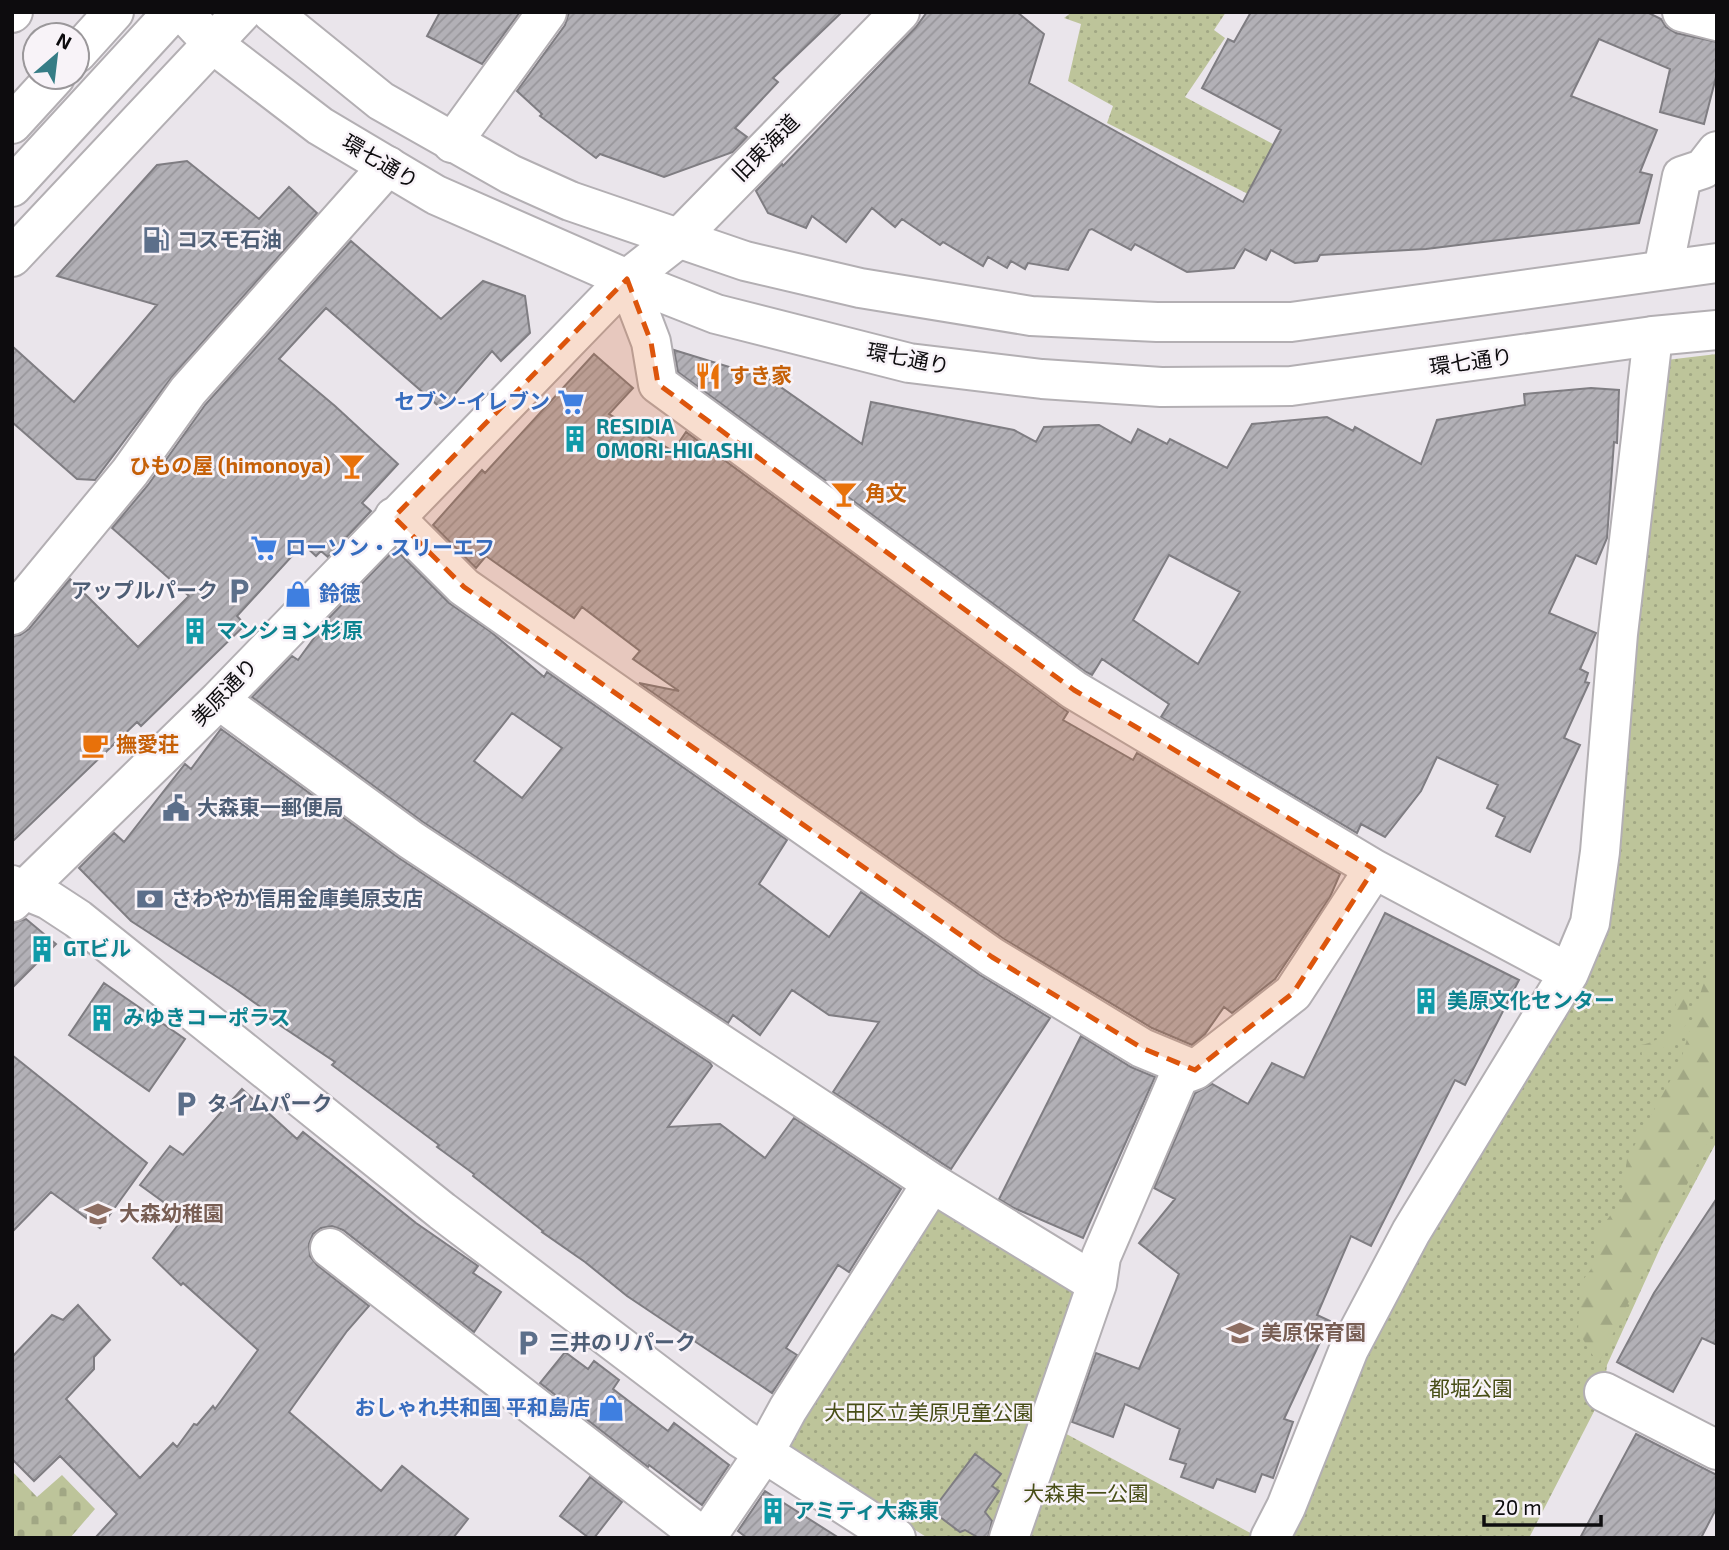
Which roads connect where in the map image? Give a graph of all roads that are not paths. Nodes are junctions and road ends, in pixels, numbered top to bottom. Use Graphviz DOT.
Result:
graph roads {
  1 [pos="114,12"];
  2 [pos="173,12"];
  3 [pos="183,12"];
  4 [pos="242,12"];
  5 [pos="271,12"];
  6 [pos="547,12"];
  7 [pos="900,12"];
  8 [pos="1682,12"];
  9 [pos="1717,21"];
  10 [pos="91,37"];
  11 [pos="213,44"];
  12 [pos="42,91"];
  13 [pos="12,124"];
  14 [pos="452,143"];
  15 [pos="1717,151"];
  16 [pos="388,166"];
  17 [pos="12,187"];
  18 [pos="678,239"];
  19 [pos="12,257"];
  20 [pos="1717,262"];
  21 [pos="1663,270"];
  22 [pos="627,279"];
  23 [pos="1717,330"];
  24 [pos="1653,337"];
  25 [pos="394,517"];
  26 [pos="12,615"];
  27 [pos="219,699"];
  28 [pos="1374,869"];
  29 [pos="16,893"];
  30 [pos="1569,973"];
  31 [pos="1195,1070"];
  32 [pos="932,1183"];
  33 [pos="330,1248"];
  34 [pos="1097,1284"];
  35 [pos="1604,1392"];
  36 [pos="1717,1450"];
  37 [pos="764,1453"];
  38 [pos="705,1538"];
  39 [pos="896,1538"];
  40 [pos="1009,1538"];
  41 [pos="1270,1538"];
  1 -- 10 [label="main road"];
  2 -- 17 [label="main road"];
  3 -- 11 [label="main road, 環七通り"];
  4 -- 11 [label="main road"];
  5 -- 14 [label="main road"];
  6 -- 14 [label="main road"];
  7 -- 18 [label="main road, 旧東海道"];
  8 -- 9 [label="main road"];
  11 -- 16 [label="main road, 環七通り"];
  11 -- 19 [label="main road"];
  12 -- 13 [label="main road"];
  14 -- 18 [label="main road"];
  15 -- 21 [label="main road"];
  16 -- 22 [label="main road, 環七通り"];
  16 -- 26 [label="main road"];
  18 -- 21 [label="main road"];
  18 -- 22 [label="main road, 旧東海道"];
  20 -- 21 [label="main road"];
  22 -- 24 [label="main road, 環七通り"];
  22 -- 25 [label="main road, 美原通り"];
  22 -- 28 [label="main road"];
  23 -- 24 [label="main road, 環七通り"];
  24 -- 30 [label="main road"];
  25 -- 27 [label="main road, 美原通り"];
  25 -- 31 [label="main road"];
  27 -- 29 [label="main road, 美原通り"];
  27 -- 32 [label="main road"];
  28 -- 30 [label="main road"];
  28 -- 31 [label="main road"];
  29 -- 37 [label="main road"];
  30 -- 41 [label="main road"];
  31 -- 34 [label="main road"];
  32 -- 34 [label="main road"];
  32 -- 37 [label="main road"];
  33 -- 38 [label="main road"];
  34 -- 40 [label="main road"];
  35 -- 36 [label="main road"];
  37 -- 38 [label="main road"];
  37 -- 39 [label="main road"];
}
